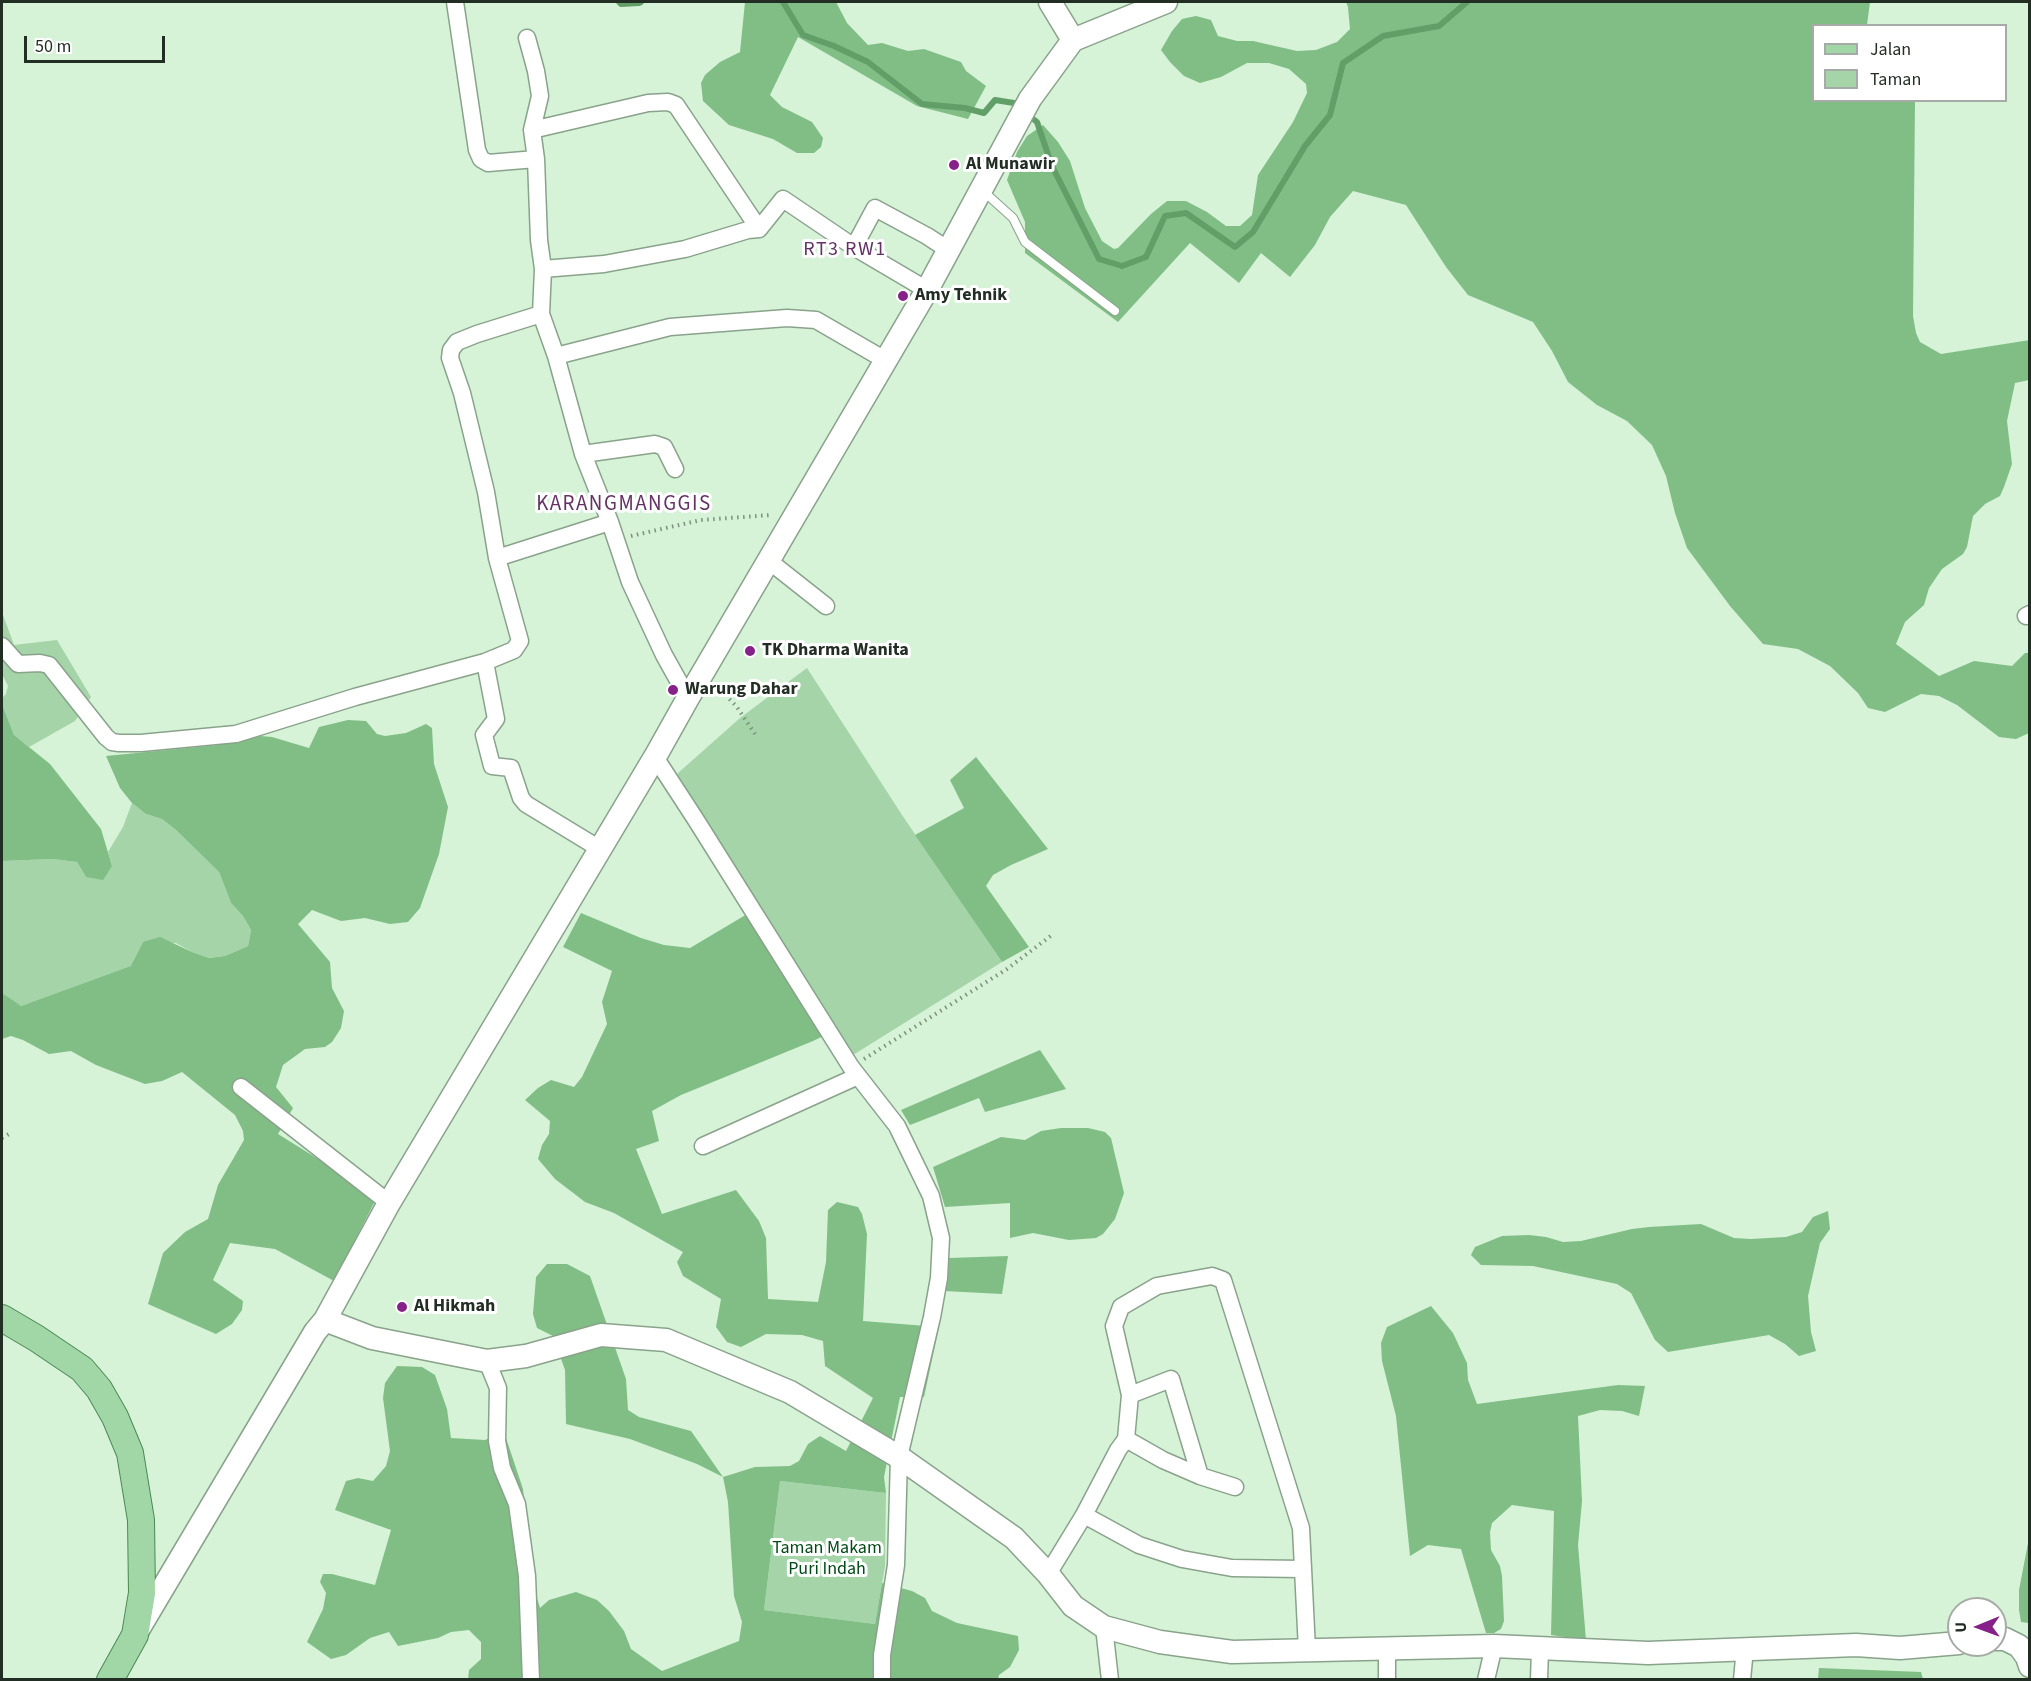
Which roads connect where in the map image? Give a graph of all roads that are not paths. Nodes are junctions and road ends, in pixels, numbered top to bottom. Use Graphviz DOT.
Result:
graph roads {
  1 [pos="455,2"];
  2 [pos="1050,2"];
  3 [pos="1166,2"];
  4 [pos="527,38"];
  5 [pos="1073,40"];
  6 [pos="532,130"];
  7 [pos="536,159"];
  8 [pos="982,190"];
  9 [pos="759,229"];
  10 [pos="854,247"];
  11 [pos="950,251"];
  12 [pos="543,269"];
  13 [pos="927,290"];
  14 [pos="1115,311"];
  15 [pos="541,314"];
  16 [pos="556,356"];
  17 [pos="885,360"];
  18 [pos="583,454"];
  19 [pos="675,469"];
  20 [pos="610,522"];
  21 [pos="497,558"];
  22 [pos="769,561"];
  23 [pos="826,606"];
  24 [pos="2,646"];
  25 [pos="485,662"];
  26 [pos="688,698"];
  27 [pos="655,757"];
  28 [pos="600,849"];
  29 [pos="854,1072"];
  30 [pos="241,1087"];
  31 [pos="704,1146"];
  32 [pos="389,1203"];
  33 [pos="2,1318"];
  34 [pos="325,1320"];
  35 [pos="487,1361"];
  36 [pos="1130,1395"];
  37 [pos="1125,1439"];
  38 [pos="899,1457"];
  39 [pos="1200,1476"];
  40 [pos="1235,1487"];
  41 [pos="1084,1515"];
  42 [pos="1302,1569"];
  43 [pos="1048,1575"];
  44 [pos="1104,1627"];
  45 [pos="135,1635"];
  46 [pos="2007,1640"];
  47 [pos="1947,1644"];
  48 [pos="1494,1646"];
  49 [pos="1745,1648"];
  50 [pos="1387,1649"];
  51 [pos="1540,1649"];
  52 [pos="1307,1650"];
  53 [pos="2030,1666"];
  54 [pos="110,1680"];
  55 [pos="531,1680"];
  56 [pos="882,1680"];
  57 [pos="1110,1680"];
  58 [pos="1387,1680"];
  59 [pos="1486,1680"];
  60 [pos="1539,1680"];
  61 [pos="1742,1680"];
  1 -- 7 [label="street"];
  2 -- 5 [label="street"];
  3 -- 5 [label="street"];
  4 -- 6 [label="street"];
  5 -- 8 [label="street"];
  6 -- 7 [label="street"];
  6 -- 9 [label="street"];
  7 -- 12 [label="street"];
  8 -- 11 [label="street"];
  8 -- 14 [label="lane"];
  9 -- 10 [label="street"];
  9 -- 12 [label="street"];
  10 -- 11 [label="street"];
  10 -- 13 [label="street"];
  11 -- 13 [label="street"];
  12 -- 15 [label="street"];
  13 -- 17 [label="street"];
  15 -- 16 [label="street"];
  15 -- 21 [label="street"];
  16 -- 17 [label="street"];
  16 -- 18 [label="street"];
  17 -- 22 [label="street"];
  18 -- 19 [label="street"];
  18 -- 20 [label="street"];
  20 -- 21 [label="street"];
  20 -- 26 [label="street"];
  21 -- 25 [label="street"];
  22 -- 23 [label="street"];
  22 -- 26 [label="street"];
  24 -- 25 [label="street"];
  25 -- 28 [label="street"];
  26 -- 27 [label="street"];
  27 -- 28 [label="street"];
  27 -- 29 [label="street"];
  28 -- 32 [label="street"];
  29 -- 31 [label="street"];
  29 -- 38 [label="street"];
  30 -- 32 [label="street"];
  32 -- 34 [label="street"];
  33 -- 45 [label="main road"];
  34 -- 35 [label="street"];
  34 -- 45 [label="street"];
  35 -- 38 [label="street"];
  35 -- 55 [label="street"];
  36 -- 37 [label="street"];
  36 -- 39 [label="street"];
  36 -- 42 [label="street"];
  37 -- 39 [label="street"];
  37 -- 41 [label="street"];
  38 -- 43 [label="street"];
  38 -- 56 [label="street"];
  39 -- 40 [label="street"];
  41 -- 42 [label="street"];
  41 -- 43 [label="street"];
  42 -- 52 [label="street"];
  43 -- 44 [label="street"];
  44 -- 52 [label="street"];
  44 -- 57 [label="street"];
  45 -- 54 [label="main road"];
  46 -- 53 [label="street"];
  47 -- 49 [label="street"];
  48 -- 50 [label="street"];
  48 -- 51 [label="street"];
  48 -- 59 [label="street"];
  49 -- 51 [label="street"];
  49 -- 61 [label="street"];
  50 -- 52 [label="street"];
  50 -- 58 [label="street"];
  51 -- 60 [label="street"];
}
